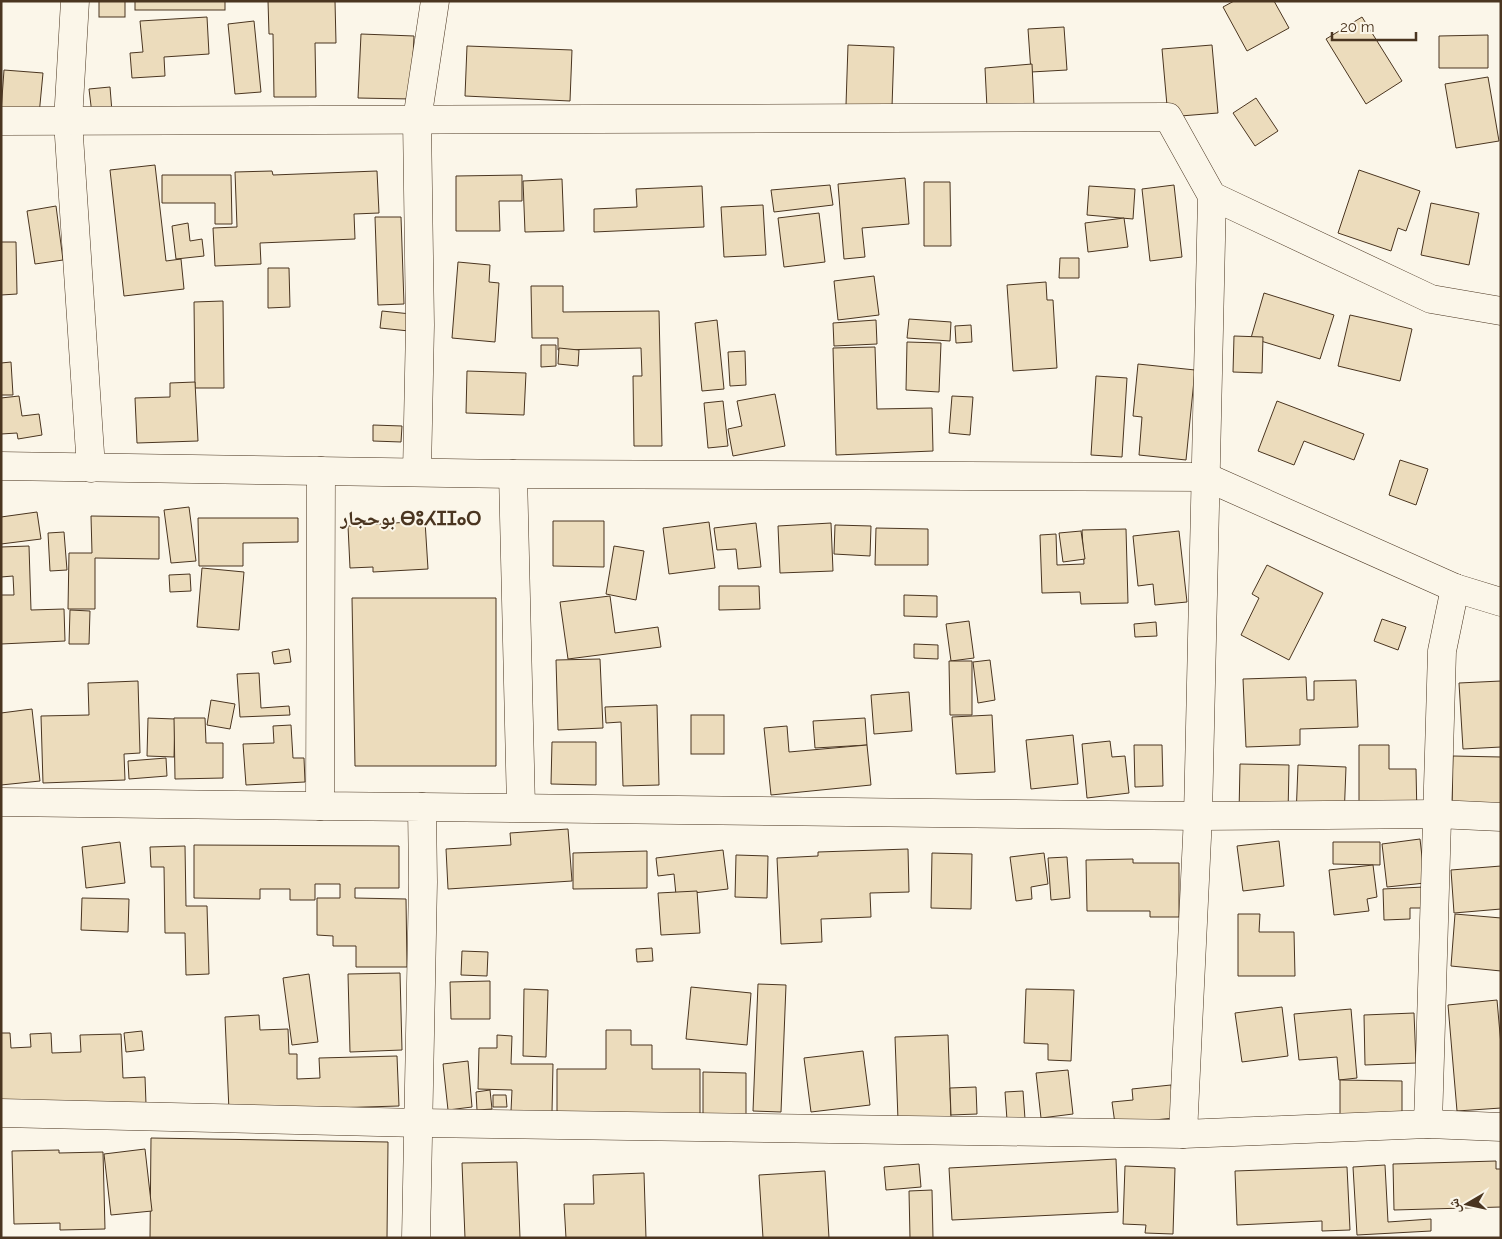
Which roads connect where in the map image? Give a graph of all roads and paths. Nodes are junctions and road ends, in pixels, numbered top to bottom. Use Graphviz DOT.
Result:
graph roads {
  1 [pos="75,1"];
  2 [pos="435,1"];
  3 [pos="417,120"];
  4 [pos="1,121"];
  5 [pos="68,121"];
  6 [pos="1212,196"];
  7 [pos="1501,311"];
  8 [pos="1,466"];
  9 [pos="91,468"];
  10 [pos="321,471"];
  11 [pos="417,472"];
  12 [pos="513,474"];
  13 [pos="1206,477"];
  14 [pos="1455,588"];
  15 [pos="1501,602"];
  16 [pos="1,802"];
  17 [pos="320,806"];
  18 [pos="422,807"];
  19 [pos="521,807"];
  20 [pos="1437,814"];
  21 [pos="1198,816"];
  22 [pos="1501,817"];
  23 [pos="1,1113"];
  24 [pos="418,1123"];
  25 [pos="1428,1124"];
  26 [pos="1501,1126"];
  27 [pos="1183,1134"];
  28 [pos="416,1238"];
  1 -- 5 [label="street"];
  2 -- 3 [label="street"];
  3 -- 5 [label="street"];
  3 -- 6 [label="street"];
  3 -- 11 [label="street"];
  4 -- 5 [label="street"];
  5 -- 9 [label="street"];
  6 -- 7 [label="street"];
  6 -- 13 [label="street"];
  8 -- 9 [label="street"];
  9 -- 10 [label="street"];
  10 -- 11 [label="street"];
  10 -- 17 [label="street"];
  11 -- 12 [label="street"];
  12 -- 13 [label="street"];
  12 -- 19 [label="street"];
  13 -- 14 [label="street"];
  13 -- 21 [label="street"];
  14 -- 15 [label="street"];
  14 -- 20 [label="street"];
  16 -- 17 [label="street"];
  17 -- 18 [label="street"];
  18 -- 19 [label="street"];
  18 -- 24 [label="street"];
  19 -- 21 [label="street"];
  20 -- 21 [label="street"];
  20 -- 22 [label="street"];
  20 -- 25 [label="street"];
  21 -- 27 [label="street"];
  23 -- 24 [label="street"];
  24 -- 27 [label="street"];
  24 -- 28 [label="street"];
  25 -- 26 [label="street"];
  25 -- 27 [label="street"];
}
